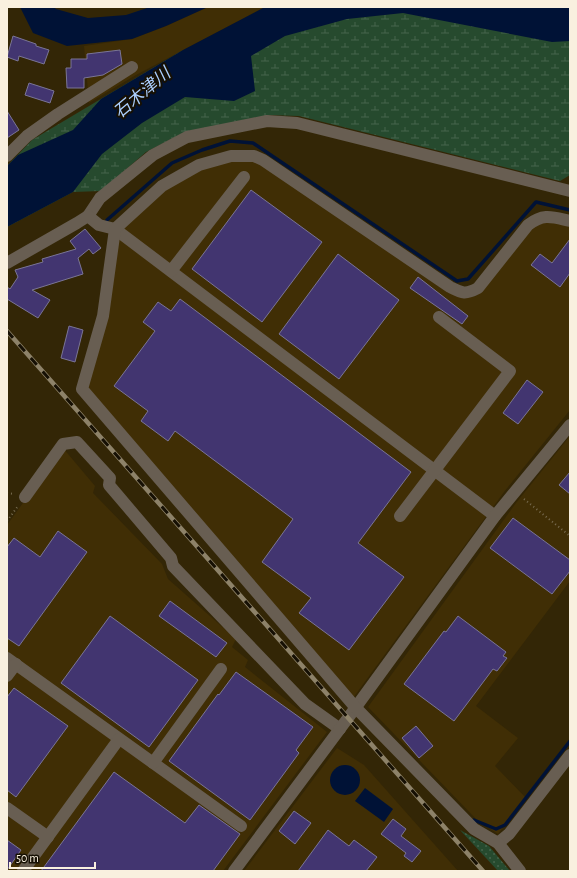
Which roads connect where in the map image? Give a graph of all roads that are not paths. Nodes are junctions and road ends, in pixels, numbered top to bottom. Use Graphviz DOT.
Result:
graph roads {
  1 [pos="132,67"];
  2 [pos="7,156"];
  3 [pos="244,177"];
  4 [pos="570,191"];
  5 [pos="88,216"];
  6 [pos="570,221"];
  7 [pos="115,229"];
  8 [pos="7,263"];
  9 [pos="171,272"];
  10 [pos="439,317"];
  11 [pos="570,425"];
  12 [pos="434,470"];
  13 [pos="25,497"];
  14 [pos="400,516"];
  15 [pos="495,516"];
  16 [pos="11,661"];
  17 [pos="221,669"];
  18 [pos="7,676"];
  19 [pos="356,708"];
  20 [pos="340,729"];
  21 [pos="119,739"];
  22 [pos="570,755"];
  23 [pos="153,763"];
  24 [pos="7,808"];
  25 [pos="240,826"];
  26 [pos="48,837"];
  27 [pos="498,843"];
  28 [pos="23,871"];
  29 [pos="234,871"];
  30 [pos="520,871"];
  1 -- 2 [label="street"];
  3 -- 9 [label="street"];
  4 -- 5 [label="street"];
  5 -- 7 [label="street"];
  5 -- 8 [label="street"];
  6 -- 7 [label="street"];
  7 -- 9 [label="street"];
  7 -- 19 [label="street"];
  9 -- 12 [label="street"];
  10 -- 12 [label="street"];
  11 -- 15 [label="street"];
  12 -- 14 [label="street"];
  12 -- 15 [label="street"];
  13 -- 20 [label="street"];
  15 -- 19 [label="street"];
  16 -- 18 [label="street"];
  16 -- 21 [label="street"];
  17 -- 23 [label="street"];
  19 -- 20 [label="street"];
  19 -- 27 [label="street"];
  20 -- 29 [label="street"];
  21 -- 23 [label="street"];
  21 -- 26 [label="street"];
  22 -- 27 [label="street"];
  23 -- 25 [label="street"];
  24 -- 26 [label="street"];
  26 -- 28 [label="street"];
  27 -- 30 [label="street"];
}
